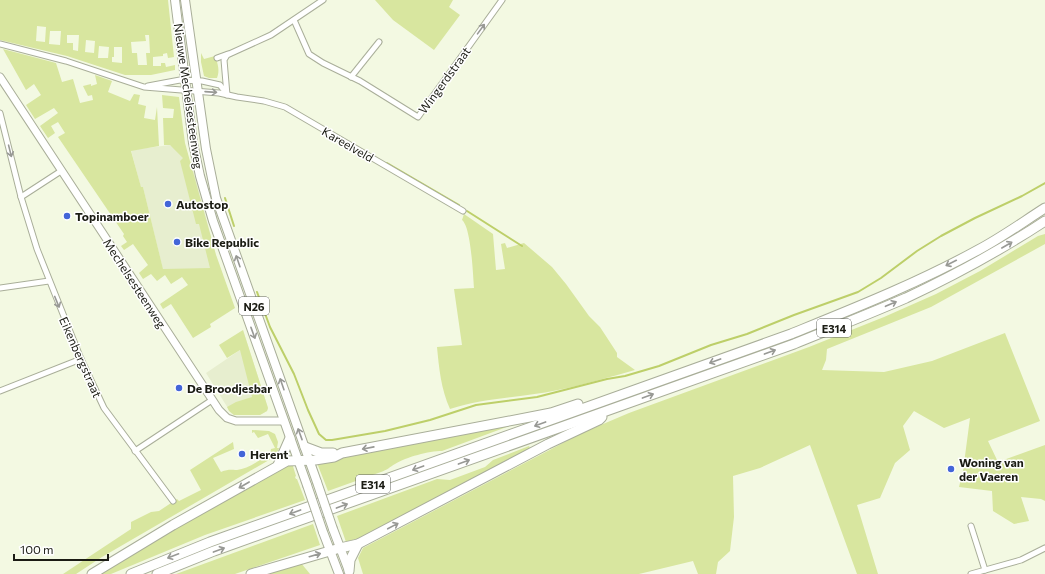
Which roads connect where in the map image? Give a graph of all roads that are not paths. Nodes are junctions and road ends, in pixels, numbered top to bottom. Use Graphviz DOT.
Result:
graph roads {
  1 [pos="175,0"];
  2 [pos="185,0"];
  3 [pos="324,0"];
  4 [pos="502,0"];
  5 [pos="294,20"];
  6 [pos="379,42"];
  7 [pos="0,44"];
  8 [pos="229,54"];
  9 [pos="217,58"];
  10 [pos="351,77"];
  11 [pos="1,80"];
  12 [pos="185,80"];
  13 [pos="197,81"];
  14 [pos="144,87"];
  15 [pos="187,91"];
  16 [pos="198,91"];
  17 [pos="228,95"];
  18 [pos="0,113"];
  19 [pos="61,171"];
  20 [pos="21,197"];
  21 [pos="1045,208"];
  22 [pos="463,210"];
  23 [pos="1045,221"];
  24 [pos="49,281"];
  25 [pos="0,288"];
  26 [pos="81,359"];
  27 [pos="0,391"];
  28 [pos="616,397"];
  29 [pos="212,400"];
  30 [pos="611,409"];
  31 [pos="295,420"];
  32 [pos="284,421"];
  33 [pos="290,438"];
  34 [pos="305,447"];
  35 [pos="135,451"];
  36 [pos="342,453"];
  37 [pos="298,460"];
  38 [pos="309,461"];
  39 [pos="278,465"];
  40 [pos="173,500"];
  41 [pos="971,526"];
  42 [pos="358,544"];
  43 [pos="340,548"];
  44 [pos="1045,548"];
  45 [pos="330,550"];
  46 [pos="985,570"];
  47 [pos="349,572"];
  48 [pos="92,574"];
  49 [pos="131,574"];
  50 [pos="157,574"];
  51 [pos="251,574"];
  52 [pos="339,574"];
  53 [pos="970,574"];
  1 -- 12 [label="main road, Nieuwe Mechelsesteenweg / N26"];
  2 -- 13 [label="main road, Nieuwe Mechelsesteenweg / N26"];
  3 -- 5 [label="street"];
  10 -- 4 [label="street, Wingerdstraat, one-way"];
  5 -- 8 [label="street"];
  5 -- 10 [label="street, Wingerdstraat"];
  6 -- 10 [label="street"];
  7 -- 14 [label="street, Kareelveld"];
  8 -- 9 [label="street"];
  8 -- 17 [label="street"];
  11 -- 19 [label="street, Mechelsesteenweg"];
  12 -- 13 [label="street, Kareelveld"];
  12 -- 14 [label="street, Kareelveld"];
  12 -- 15 [label="main road, Nieuwe Mechelsesteenweg / N26"];
  13 -- 16 [label="main road, Nieuwe Mechelsesteenweg / N26"];
  13 -- 17 [label="street, Kareelveld"];
  14 -- 15 [label="street, Kareelveld"];
  15 -- 16 [label="street, Kareelveld"];
  15 -- 32 [label="main road, Nieuwe Mechelsesteenweg / N26, one-way"];
  16 -- 17 [label="street, Kareelveld, one-way"];
  31 -- 16 [label="main road, Nieuwe Mechelsesteenweg / N26, one-way"];
  17 -- 22 [label="street, Kareelveld"];
  18 -- 20 [label="street, Eikenbergstraat, one-way"];
  19 -- 20 [label="street"];
  19 -- 29 [label="street, Mechelsesteenweg"];
  20 -- 24 [label="street, Eikenbergstraat"];
  21 -- 28 [label="highway, E314, one-way"];
  30 -- 23 [label="highway, E314, one-way"];
  24 -- 25 [label="street"];
  24 -- 26 [label="street, Eikenbergstraat, one-way"];
  26 -- 27 [label="street"];
  26 -- 35 [label="street, Eikenbergstraat"];
  28 -- 36 [label="highway, one-way"];
  28 -- 49 [label="highway, E314, one-way"];
  29 -- 32 [label="street, Mechelsesteenweg"];
  29 -- 35 [label="street"];
  42 -- 30 [label="highway, one-way"];
  50 -- 30 [label="highway, E314, one-way"];
  31 -- 32 [label="main road"];
  34 -- 31 [label="main road, Nieuwe Mechelsesteenweg / N26, one-way"];
  32 -- 33 [label="main road, Nieuwe Mechelsesteenweg / N26"];
  33 -- 37 [label="main road, Nieuwe Mechelsesteenweg / N26"];
  33 -- 39 [label="highway"];
  34 -- 36 [label="highway"];
  34 -- 38 [label="main road, Nieuwe Mechelsesteenweg / N26"];
  35 -- 40 [label="street, Eikenbergstraat"];
  36 -- 38 [label="highway"];
  37 -- 38 [label="highway"];
  37 -- 39 [label="highway"];
  37 -- 45 [label="main road, Nieuwe Mechelsesteenweg / N26, bridge"];
  38 -- 43 [label="main road, Nieuwe Mechelsesteenweg / N26, bridge"];
  39 -- 48 [label="highway, one-way"];
  41 -- 46 [label="street"];
  42 -- 43 [label="highway"];
  42 -- 47 [label="highway"];
  43 -- 45 [label="highway"];
  43 -- 47 [label="main road, N26"];
  44 -- 46 [label="street"];
  51 -- 45 [label="highway, one-way"];
  45 -- 52 [label="main road, N26"];
  46 -- 53 [label="street"];
}
